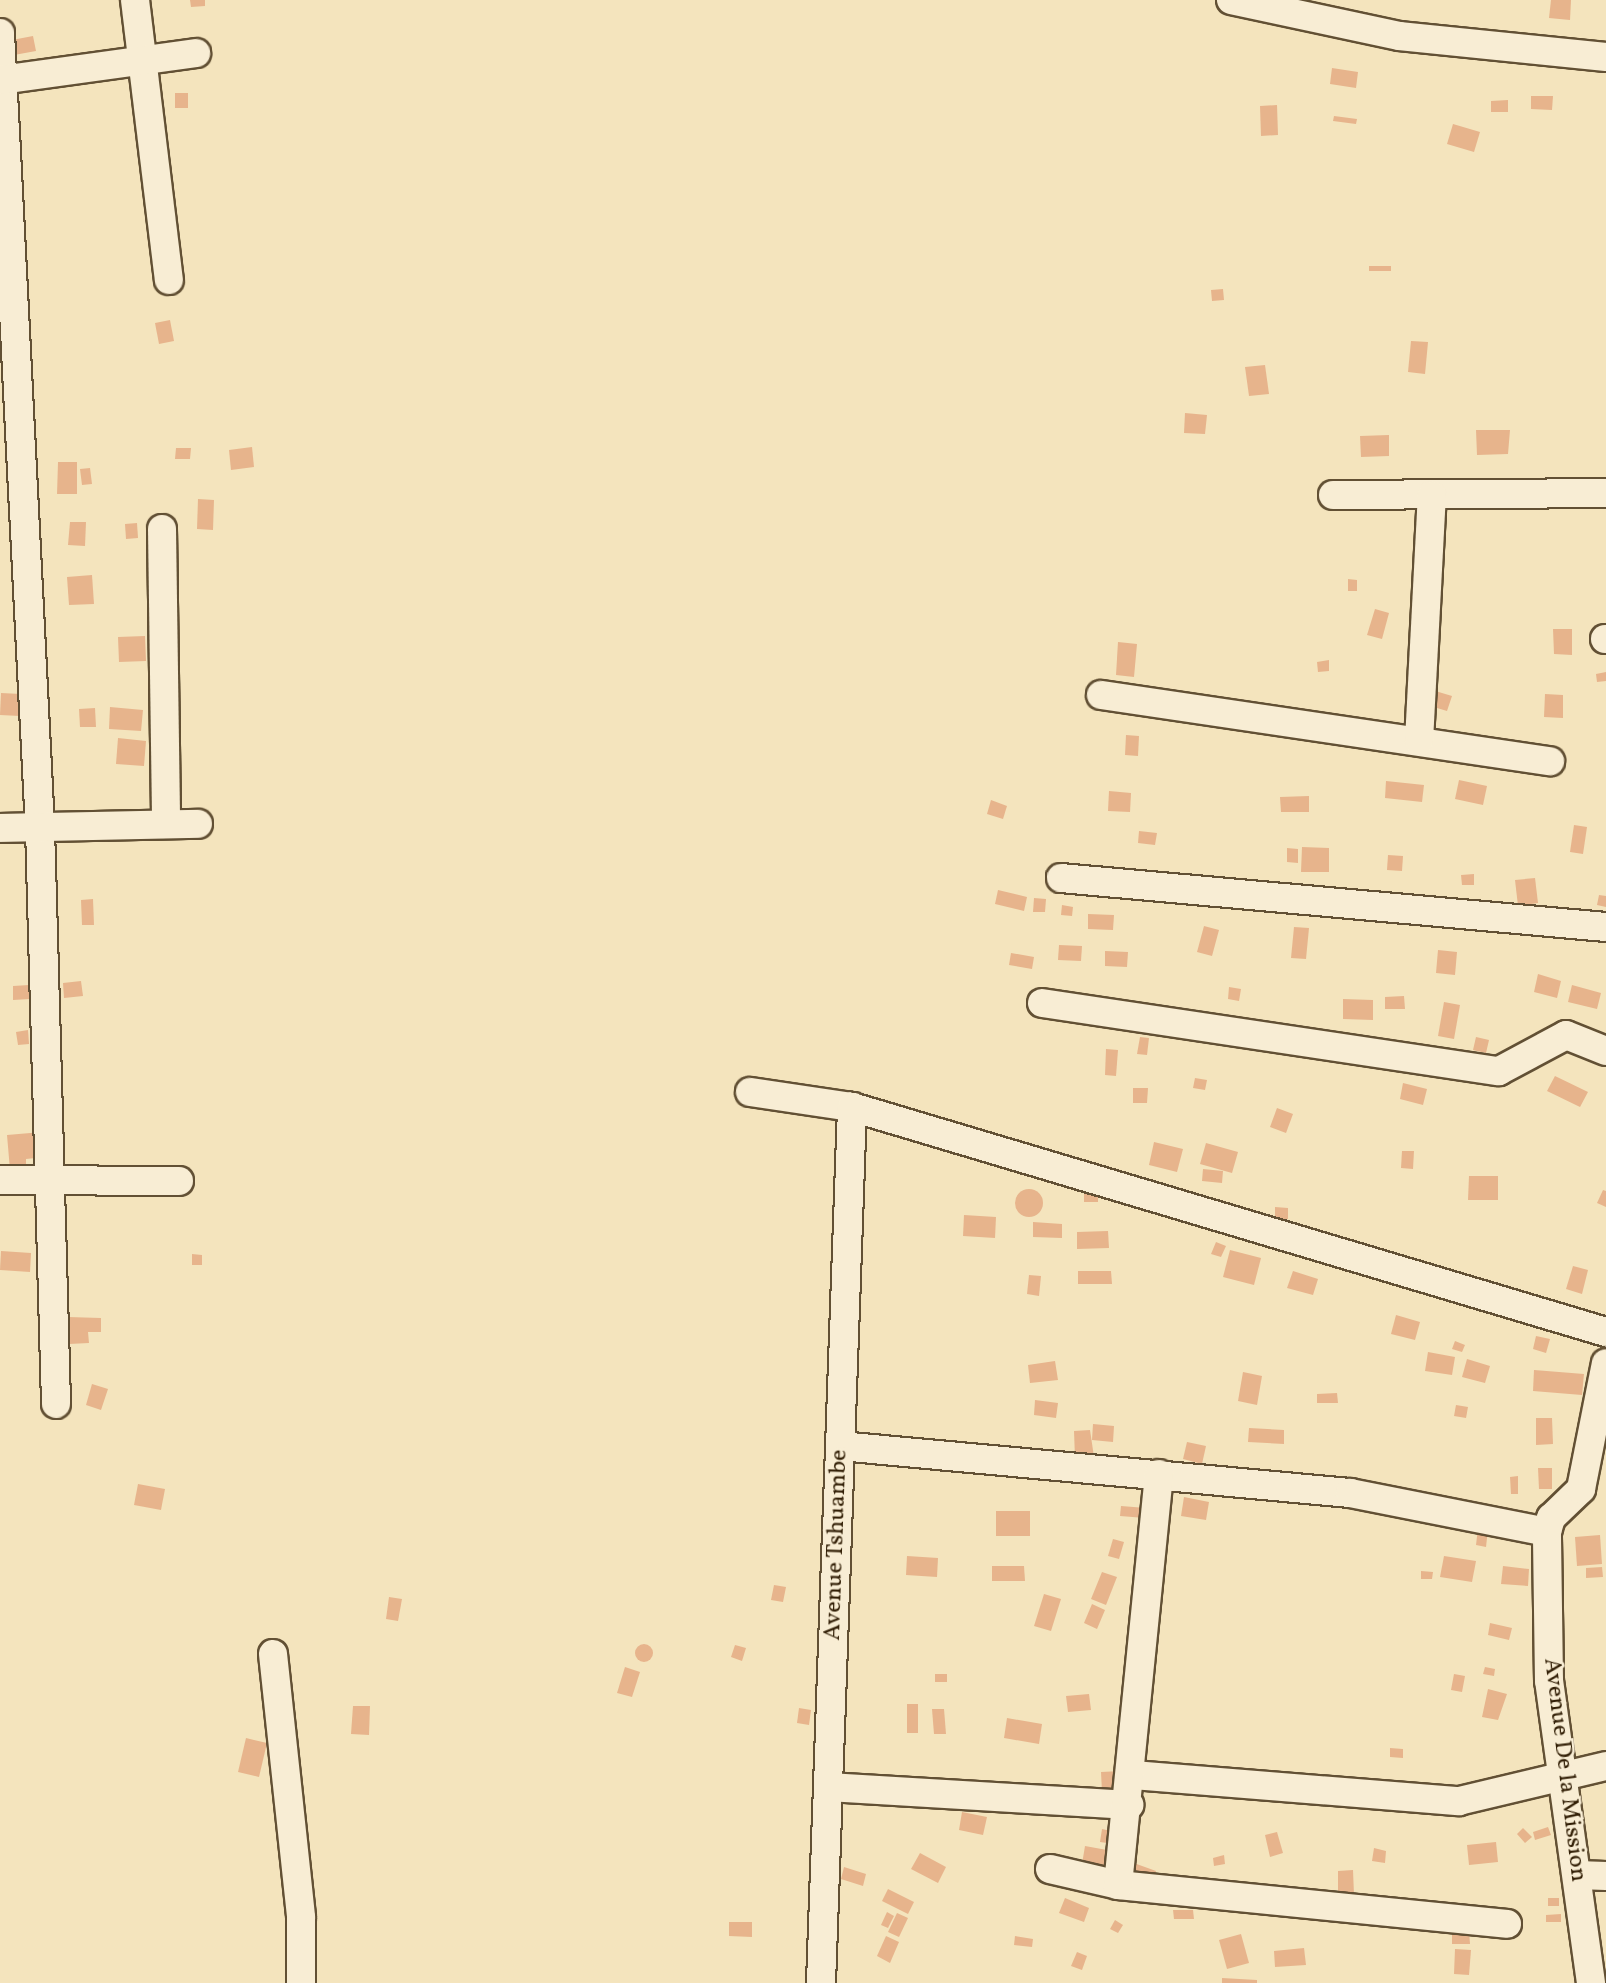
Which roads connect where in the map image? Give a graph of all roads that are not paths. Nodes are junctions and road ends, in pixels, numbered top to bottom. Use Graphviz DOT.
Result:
graph roads {
  1 [pos="135,0"];
  2 [pos="1231,0"];
  3 [pos="0,33"];
  4 [pos="196,53"];
  5 [pos="1606,57"];
  6 [pos="145,60"];
  7 [pos="4,80"];
  8 [pos="169,280"];
  9 [pos="11,444"];
  10 [pos="1606,493"];
  11 [pos="1332,495"];
  12 [pos="1432,495"];
  13 [pos="162,529"];
  14 [pos="1101,695"];
  15 [pos="1419,741"];
  16 [pos="1550,761"];
  17 [pos="166,824"];
  18 [pos="198,824"];
  19 [pos="40,827"];
  20 [pos="0,828"];
  21 [pos="1061,877"];
  22 [pos="1606,927"];
  23 [pos="1042,1003"];
  24 [pos="1606,1051"];
  25 [pos="750,1092"];
  26 [pos="852,1107"];
  27 [pos="50,1179"];
  28 [pos="0,1180"];
  29 [pos="178,1181"];
  30 [pos="1606,1332"];
  31 [pos="1606,1363"];
  32 [pos="55,1404"];
  33 [pos="840,1446"];
  34 [pos="1159,1474"];
  35 [pos="1547,1532"];
  36 [pos="273,1654"];
  37 [pos="1606,1766"];
  38 [pos="1564,1774"];
  39 [pos="1133,1775"];
  40 [pos="828,1787"];
  41 [pos="1129,1805"];
  42 [pos="1051,1869"];
  43 [pos="1577,1875"];
  44 [pos="1606,1876"];
  45 [pos="1118,1885"];
  46 [pos="1507,1924"];
  47 [pos="301,1983"];
  48 [pos="821,1983"];
  49 [pos="1591,1983"];
  1 -- 6 [label="street"];
  2 -- 5 [label="street"];
  3 -- 7 [label="street"];
  4 -- 6 [label="street"];
  6 -- 7 [label="street"];
  6 -- 8 [label="street"];
  7 -- 9 [label="street"];
  9 -- 19 [label="street"];
  10 -- 12 [label="street"];
  11 -- 12 [label="street"];
  12 -- 15 [label="street"];
  13 -- 17 [label="street"];
  14 -- 15 [label="street"];
  15 -- 16 [label="street"];
  17 -- 18 [label="street"];
  17 -- 19 [label="street"];
  19 -- 20 [label="street"];
  19 -- 27 [label="street"];
  21 -- 22 [label="street"];
  23 -- 24 [label="street"];
  25 -- 26 [label="street"];
  26 -- 30 [label="street"];
  26 -- 33 [label="street, Avenue Tshuambe"];
  27 -- 28 [label="street"];
  27 -- 29 [label="street"];
  27 -- 32 [label="street"];
  31 -- 35 [label="street"];
  33 -- 34 [label="street"];
  33 -- 40 [label="street, Avenue Tshuambe"];
  34 -- 35 [label="street"];
  34 -- 39 [label="street"];
  35 -- 38 [label="street, Avenue De la Mission"];
  36 -- 47 [label="street"];
  37 -- 38 [label="street"];
  38 -- 39 [label="street"];
  38 -- 43 [label="street, Avenue De la Mission"];
  39 -- 41 [label="street"];
  40 -- 41 [label="street"];
  40 -- 48 [label="street, Avenue Tshuambe"];
  41 -- 45 [label="street"];
  42 -- 45 [label="street"];
  43 -- 44 [label="street"];
  43 -- 49 [label="street, Avenue De la Mission"];
  45 -- 46 [label="street"];
}
